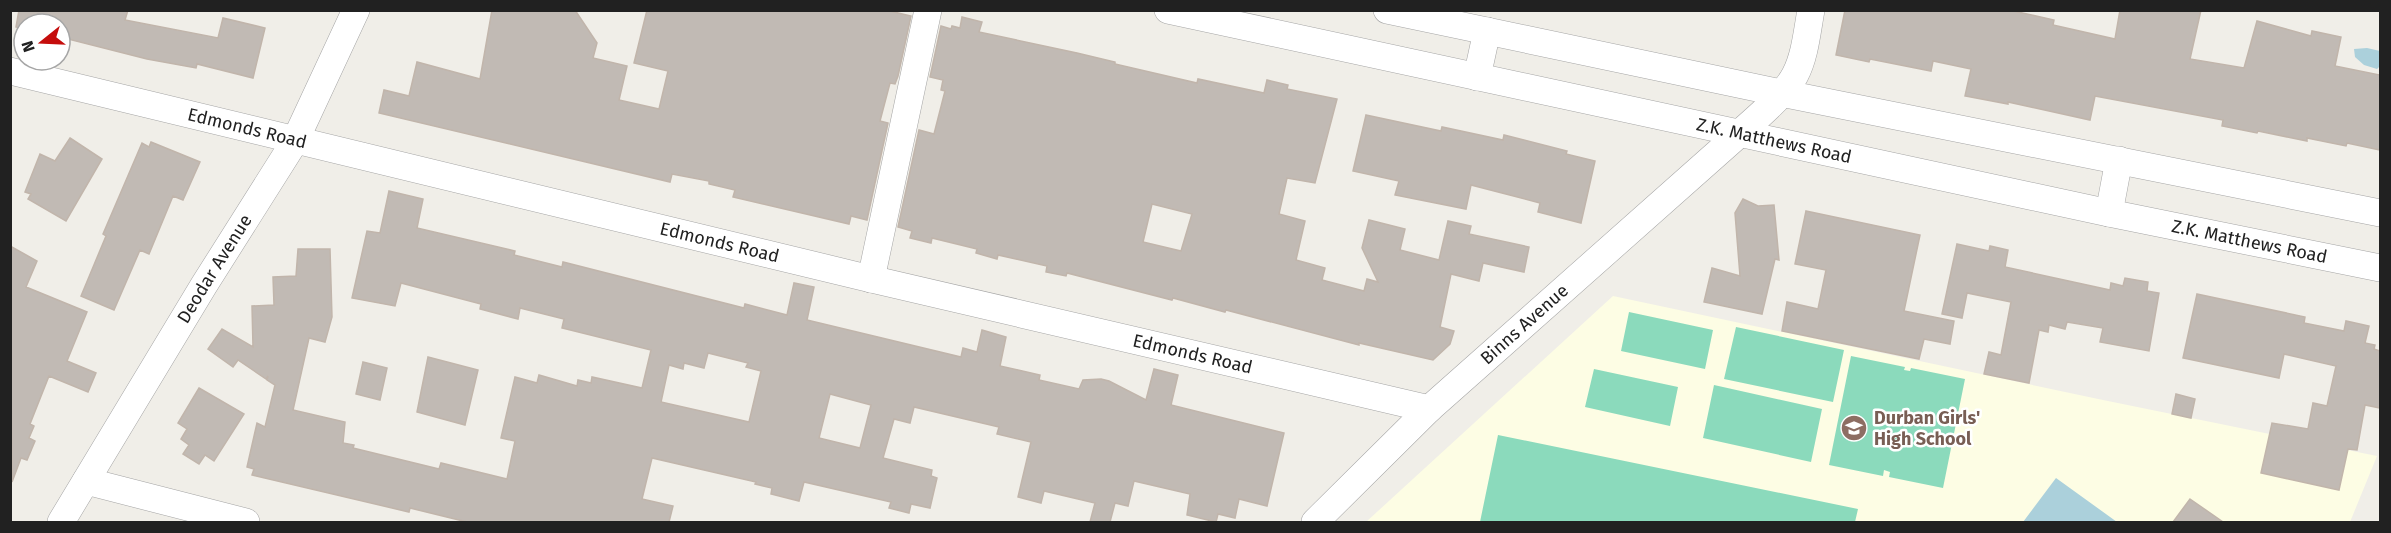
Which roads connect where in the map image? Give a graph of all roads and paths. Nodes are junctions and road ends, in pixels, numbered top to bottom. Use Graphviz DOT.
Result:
graph roads {
  1 [pos="356,10"];
  2 [pos="928,10"];
  3 [pos="1168,10"];
  4 [pos="1387,10"];
  5 [pos="1812,10"];
  6 [pos="1487,31"];
  7 [pos="10,71"];
  8 [pos="1477,77"];
  9 [pos="1781,93"];
  10 [pos="1739,134"];
  11 [pos="295,141"];
  12 [pos="2119,160"];
  13 [pos="2109,213"];
  14 [pos="2380,213"];
  15 [pos="2380,268"];
  16 [pos="871,279"];
  17 [pos="1430,409"];
  18 [pos="86,482"];
  19 [pos="61,522"];
  20 [pos="246,522"];
  21 [pos="1315,522"];
  1 -- 11 [label="street, Deodar Avenue"];
  2 -- 16 [label="street"];
  3 -- 8 [label="street, Z.K. Matthews Road"];
  4 -- 6 [label="street"];
  5 -- 9 [label="street, Binns Avenue"];
  6 -- 8 [label="street"];
  6 -- 9 [label="street"];
  7 -- 11 [label="street, Edmonds Road"];
  8 -- 10 [label="street, Z.K. Matthews Road"];
  9 -- 10 [label="street, Binns Avenue"];
  9 -- 12 [label="street"];
  10 -- 13 [label="street, Z.K. Matthews Road"];
  10 -- 17 [label="street, Binns Avenue"];
  11 -- 16 [label="street, Edmonds Road"];
  11 -- 18 [label="street, Deodar Avenue"];
  12 -- 13 [label="street"];
  12 -- 14 [label="street"];
  13 -- 15 [label="street, Z.K. Matthews Road"];
  16 -- 17 [label="street, Edmonds Road"];
  17 -- 21 [label="street, Binns Avenue"];
  18 -- 19 [label="street, Deodar Avenue"];
  18 -- 20 [label="street"];
}
